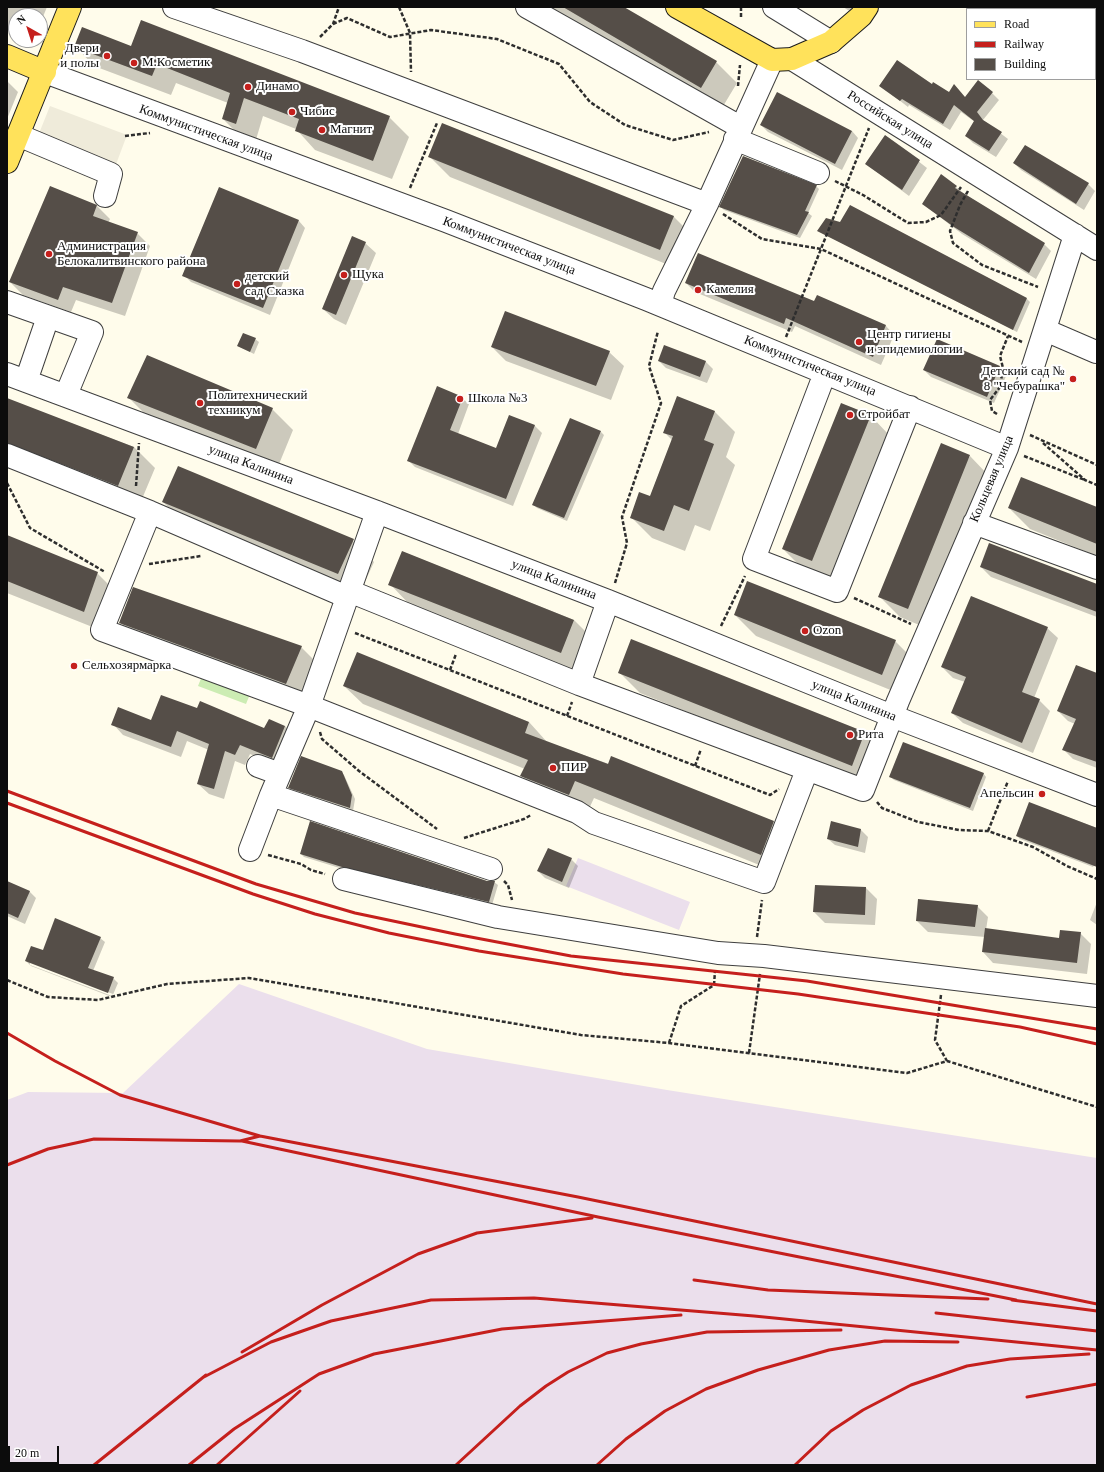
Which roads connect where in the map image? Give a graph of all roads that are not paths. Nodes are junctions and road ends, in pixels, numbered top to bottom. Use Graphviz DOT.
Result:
graph roads {
  1 [pos="70,7"];
  2 [pos="174,7"];
  3 [pos="527,7"];
  4 [pos="677,7"];
  5 [pos="774,7"];
  6 [pos="867,7"];
  7 [pos="831,42"];
  8 [pos="7,56"];
  9 [pos="782,60"];
  10 [pos="45,72"];
  11 [pos="734,129"];
  12 [pos="18,135"];
  13 [pos="7,162"];
  14 [pos="818,173"];
  15 [pos="105,196"];
  16 [pos="707,204"];
  17 [pos="1075,235"];
  18 [pos="1097,249"];
  19 [pos="7,302"];
  20 [pos="660,304"];
  21 [pos="48,317"];
  22 [pos="1044,331"];
  23 [pos="1096,352"];
  24 [pos="825,374"];
  25 [pos="16,377"];
  26 [pos="66,395"];
  27 [pos="910,407"];
  28 [pos="1014,452"];
  29 [pos="7,455"];
  30 [pos="142,509"];
  31 [pos="377,512"];
  32 [pos="974,523"];
  33 [pos="1097,568"];
  34 [pos="611,593"];
  35 [pos="348,594"];
  36 [pos="579,684"];
  37 [pos="309,706"];
  38 [pos="892,716"];
  39 [pos="258,766"];
  40 [pos="807,770"];
  41 [pos="280,774"];
  42 [pos="271,795"];
  43 [pos="1097,795"];
  44 [pos="250,850"];
  45 [pos="491,869"];
  46 [pos="344,878"];
  47 [pos="1097,996"];
  1 -- 10 [label="main road"];
  2 -- 16 [label="street"];
  3 -- 11 [label="street"];
  4 -- 9 [label="main road, Российская улица"];
  5 -- 7 [label="street"];
  6 -- 7 [label="main road"];
  7 -- 9 [label="main road"];
  8 -- 10 [label="main road, Коммунистическая улица"];
  9 -- 11 [label="street"];
  9 -- 17 [label="street, Российская улица"];
  10 -- 12 [label="main road"];
  10 -- 20 [label="street, Коммунистическая улица"];
  11 -- 14 [label="street"];
  11 -- 16 [label="street"];
  12 -- 13 [label="main road"];
  12 -- 15 [label="street"];
  16 -- 20 [label="street"];
  17 -- 18 [label="street, Российская улица"];
  17 -- 22 [label="street, Кольцевая улица"];
  19 -- 21 [label="street"];
  20 -- 24 [label="street, Коммунистическая улица"];
  21 -- 25 [label="street"];
  21 -- 26 [label="street"];
  22 -- 23 [label="street"];
  22 -- 28 [label="street, Кольцевая улица"];
  24 -- 27 [label="street, Коммунистическая улица"];
  24 -- 27 [label="street"];
  25 -- 26 [label="street, улица Калинина"];
  26 -- 31 [label="street, улица Калинина"];
  27 -- 28 [label="street, Коммунистическая улица"];
  28 -- 32 [label="street, Кольцевая улица"];
  29 -- 30 [label="street"];
  30 -- 35 [label="street"];
  30 -- 37 [label="street"];
  31 -- 34 [label="street, улица Калинина"];
  31 -- 35 [label="street"];
  32 -- 33 [label="street"];
  32 -- 38 [label="street, Кольцевая улица"];
  34 -- 36 [label="street"];
  34 -- 38 [label="street, улица Калинина"];
  35 -- 36 [label="street"];
  35 -- 37 [label="street"];
  36 -- 40 [label="street"];
  37 -- 40 [label="street"];
  37 -- 41 [label="street"];
  38 -- 40 [label="street, Кольцевая улица"];
  38 -- 43 [label="street, улица Калинина"];
  39 -- 41 [label="street"];
  41 -- 42 [label="street"];
  42 -- 44 [label="street"];
  42 -- 45 [label="street"];
  46 -- 47 [label="street"];
}
